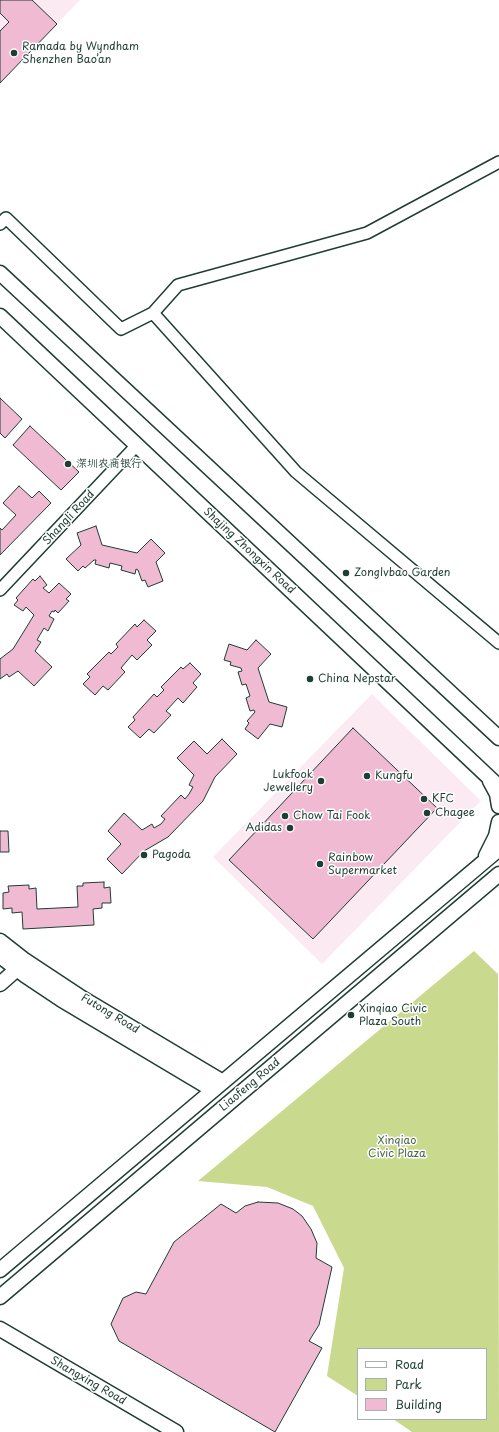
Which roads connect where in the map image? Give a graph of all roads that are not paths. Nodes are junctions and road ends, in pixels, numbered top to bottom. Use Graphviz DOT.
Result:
graph roads {
  1 [pos="499,162"];
  2 [pos="0,224"];
  3 [pos="0,273"];
  4 [pos="153,313"];
  5 [pos="0,316"];
  6 [pos="137,445"];
  7 [pos="0,590"];
  8 [pos="499,643"];
  9 [pos="499,738"];
  10 [pos="486,775"];
  11 [pos="499,787"];
  12 [pos="499,806"];
  13 [pos="499,822"];
  14 [pos="499,849"];
  15 [pos="479,866"];
  16 [pos="497,876"];
  17 [pos="0,941"];
  18 [pos="0,956"];
  19 [pos="17,969"];
  20 [pos="0,984"];
  21 [pos="218,1086"];
  22 [pos="0,1270"];
  23 [pos="0,1297"];
  24 [pos="0,1329"];
  25 [pos="176,1432"];
  1 -- 4 [label="street"];
  2 -- 4 [label="street"];
  3 -- 9 [label="street"];
  4 -- 8 [label="street"];
  5 -- 6 [label="street, Shajing Zhongxin Road"];
  6 -- 7 [label="street, Shangli Road"];
  6 -- 10 [label="street, Shajing Zhongxin Road"];
  10 -- 11 [label="street, Shajing Zhongxin Road"];
  10 -- 12 [label="street"];
  13 -- 15 [label="street"];
  14 -- 15 [label="street, Liaofeng Road"];
  15 -- 21 [label="street, Liaofeng Road"];
  16 -- 23 [label="street, Liaofeng Road"];
  17 -- 21 [label="street, Futong Road"];
  18 -- 19 [label="street, Futong Road"];
  19 -- 20 [label="street"];
  19 -- 21 [label="street, Futong Road"];
  21 -- 22 [label="street, Liaofeng Road"];
  24 -- 25 [label="street, Shangxing Road"];
}
